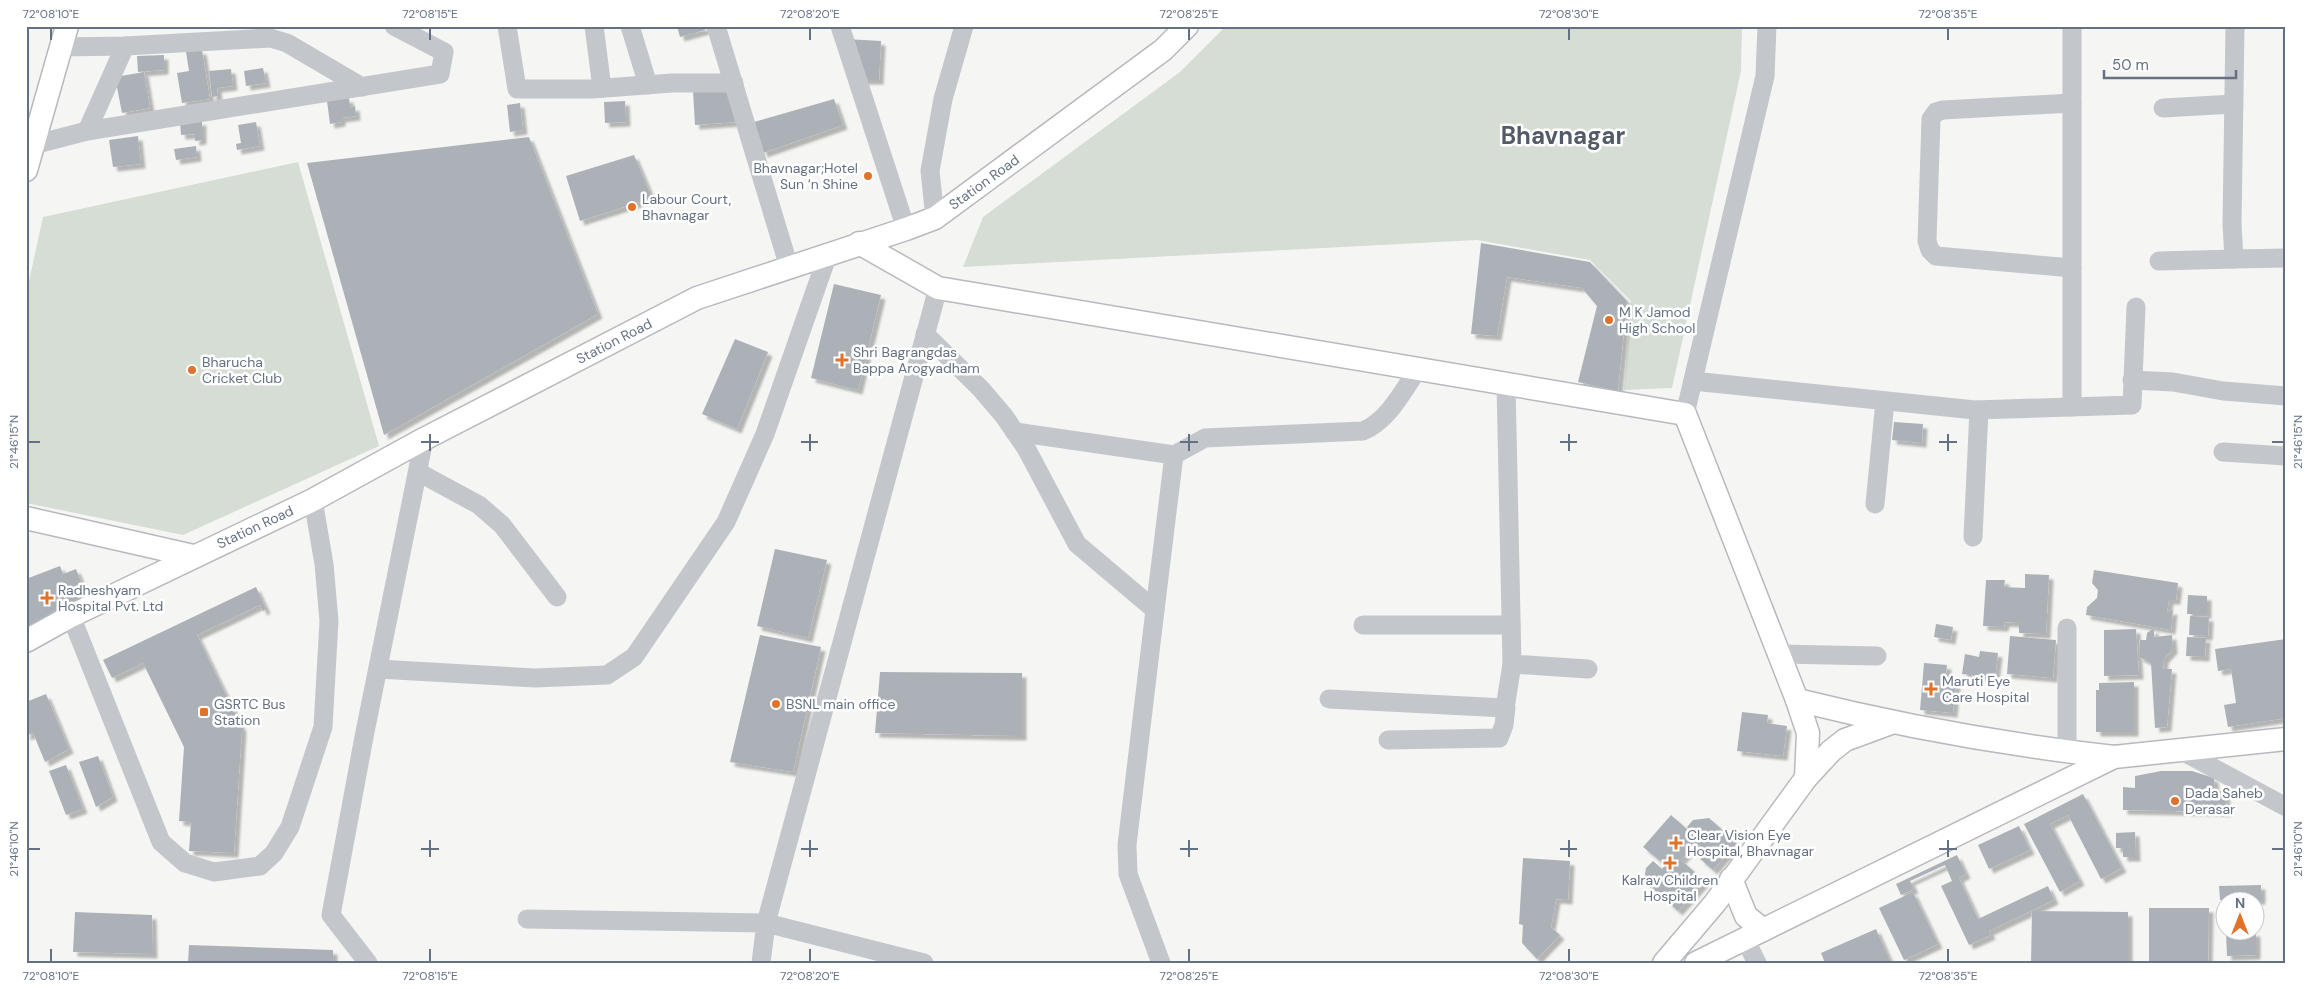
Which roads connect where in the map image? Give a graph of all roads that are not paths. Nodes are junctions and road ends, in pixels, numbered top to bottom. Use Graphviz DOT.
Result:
graph roads {
  1 [pos="394,26"];
  2 [pos="507,26"];
  3 [pos="594,26"];
  4 [pos="630,26"];
  5 [pos="716,26"];
  6 [pos="840,26"];
  7 [pos="964,26"];
  8 [pos="1186,26"];
  9 [pos="1767,26"];
  10 [pos="2072,26"];
  11 [pos="2235,26"];
  12 [pos="64,36"];
  13 [pos="125,46"];
  14 [pos="734,83"];
  15 [pos="648,85"];
  16 [pos="362,87"];
  17 [pos="602,88"];
  18 [pos="2072,103"];
  19 [pos="2234,104"];
  20 [pos="2163,108"];
  21 [pos="87,132"];
  22 [pos="33,145"];
  23 [pos="26,170"];
  24 [pos="935,218"];
  25 [pos="906,229"];
  26 [pos="859,243"];
  27 [pos="828,254"];
  28 [pos="2286,258"];
  29 [pos="2234,259"];
  30 [pos="2159,261"];
  31 [pos="788,267"];
  32 [pos="2072,268"];
  33 [pos="938,288"];
  34 [pos="2136,307"];
  35 [pos="925,334"];
  36 [pos="1418,369"];
  37 [pos="2132,380"];
  38 [pos="1693,381"];
  39 [pos="1506,384"];
  40 [pos="2286,396"];
  41 [pos="1885,401"];
  42 [pos="2072,407"];
  43 [pos="1979,410"];
  44 [pos="1685,414"];
  45 [pos="1015,432"];
  46 [pos="424,439"];
  47 [pos="2223,452"];
  48 [pos="1174,455"];
  49 [pos="2286,456"];
  50 [pos="418,472"];
  51 [pos="313,500"];
  52 [pos="1875,504"];
  53 [pos="26,518"];
  54 [pos="1973,538"];
  55 [pos="193,556"];
  56 [pos="557,597"];
  57 [pos="1155,610"];
  58 [pos="71,616"];
  59 [pos="1363,625"];
  60 [pos="1511,625"];
  61 [pos="2067,628"];
  62 [pos="26,641"];
  63 [pos="1780,654"];
  64 [pos="1877,656"];
  65 [pos="1512,664"];
  66 [pos="378,668"];
  67 [pos="1588,669"];
  68 [pos="1329,699"];
  69 [pos="1797,700"];
  70 [pos="1506,707"];
  71 [pos="1892,722"];
  72 [pos="2286,738"];
  73 [pos="1388,740"];
  74 [pos="2180,750"];
  75 [pos="2067,751"];
  76 [pos="2114,756"];
  77 [pos="1806,778"];
  78 [pos="2286,807"];
  79 [pos="1731,879"];
  80 [pos="527,919"];
  81 [pos="766,923"];
  82 [pos="1754,934"];
  83 [pos="368,963"];
  84 [pos="761,963"];
  85 [pos="924,963"];
  86 [pos="1162,963"];
  87 [pos="1664,963"];
  88 [pos="1696,963"];
  89 [pos="1757,963"];
  1 -- 16 [label="street"];
  2 -- 17 [label="street"];
  3 -- 17 [label="street"];
  4 -- 15 [label="street"];
  5 -- 14 [label="street"];
  6 -- 25 [label="street"];
  7 -- 24 [label="street"];
  8 -- 24 [label="main road, Station Road"];
  9 -- 38 [label="street"];
  10 -- 18 [label="street"];
  11 -- 19 [label="street"];
  12 -- 13 [label="street"];
  12 -- 22 [label="main road"];
  13 -- 16 [label="street"];
  13 -- 21 [label="street"];
  14 -- 15 [label="street"];
  14 -- 31 [label="street"];
  15 -- 17 [label="street"];
  16 -- 21 [label="street"];
  18 -- 32 [label="street"];
  18 -- 32 [label="street"];
  19 -- 20 [label="street"];
  19 -- 29 [label="street"];
  21 -- 22 [label="street"];
  22 -- 23 [label="main road"];
  24 -- 25 [label="main road, Station Road"];
  25 -- 26 [label="main road, Station Road"];
  26 -- 27 [label="main road, Station Road"];
  26 -- 33 [label="main road"];
  27 -- 31 [label="main road, Station Road"];
  27 -- 66 [label="street"];
  28 -- 29 [label="street"];
  29 -- 30 [label="street"];
  31 -- 46 [label="main road, Station Road"];
  32 -- 42 [label="street"];
  33 -- 35 [label="street"];
  33 -- 36 [label="main road"];
  34 -- 37 [label="street"];
  35 -- 45 [label="street"];
  35 -- 81 [label="street"];
  36 -- 39 [label="main road"];
  36 -- 48 [label="street"];
  37 -- 40 [label="street"];
  37 -- 42 [label="street"];
  38 -- 41 [label="street"];
  38 -- 44 [label="street"];
  39 -- 44 [label="main road"];
  39 -- 60 [label="street"];
  41 -- 43 [label="street"];
  41 -- 52 [label="street"];
  42 -- 43 [label="street"];
  43 -- 54 [label="street"];
  44 -- 63 [label="main road"];
  45 -- 48 [label="street"];
  45 -- 57 [label="street"];
  46 -- 50 [label="street"];
  46 -- 51 [label="main road, Station Road"];
  47 -- 49 [label="street"];
  48 -- 57 [label="street"];
  50 -- 56 [label="street"];
  50 -- 66 [label="street"];
  51 -- 55 [label="main road, Station Road"];
  51 -- 58 [label="street"];
  53 -- 55 [label="main road"];
  55 -- 58 [label="main road, Station Road"];
  57 -- 86 [label="street"];
  58 -- 62 [label="main road, Station Road"];
  59 -- 60 [label="street"];
  60 -- 65 [label="street"];
  61 -- 75 [label="street"];
  63 -- 64 [label="street"];
  63 -- 69 [label="main road"];
  65 -- 67 [label="street"];
  65 -- 70 [label="street"];
  66 -- 83 [label="street"];
  68 -- 70 [label="street"];
  69 -- 71 [label="main road"];
  69 -- 77 [label="main road"];
  70 -- 73 [label="street"];
  71 -- 75 [label="main road"];
  71 -- 77 [label="main road"];
  72 -- 74 [label="main road"];
  74 -- 76 [label="main road"];
  74 -- 78 [label="street"];
  75 -- 76 [label="main road"];
  76 -- 82 [label="main road"];
  77 -- 79 [label="main road"];
  79 -- 82 [label="main road"];
  79 -- 87 [label="main road"];
  80 -- 81 [label="street"];
  81 -- 84 [label="street"];
  81 -- 85 [label="street"];
  82 -- 88 [label="main road"];
  82 -- 89 [label="street"];
}
